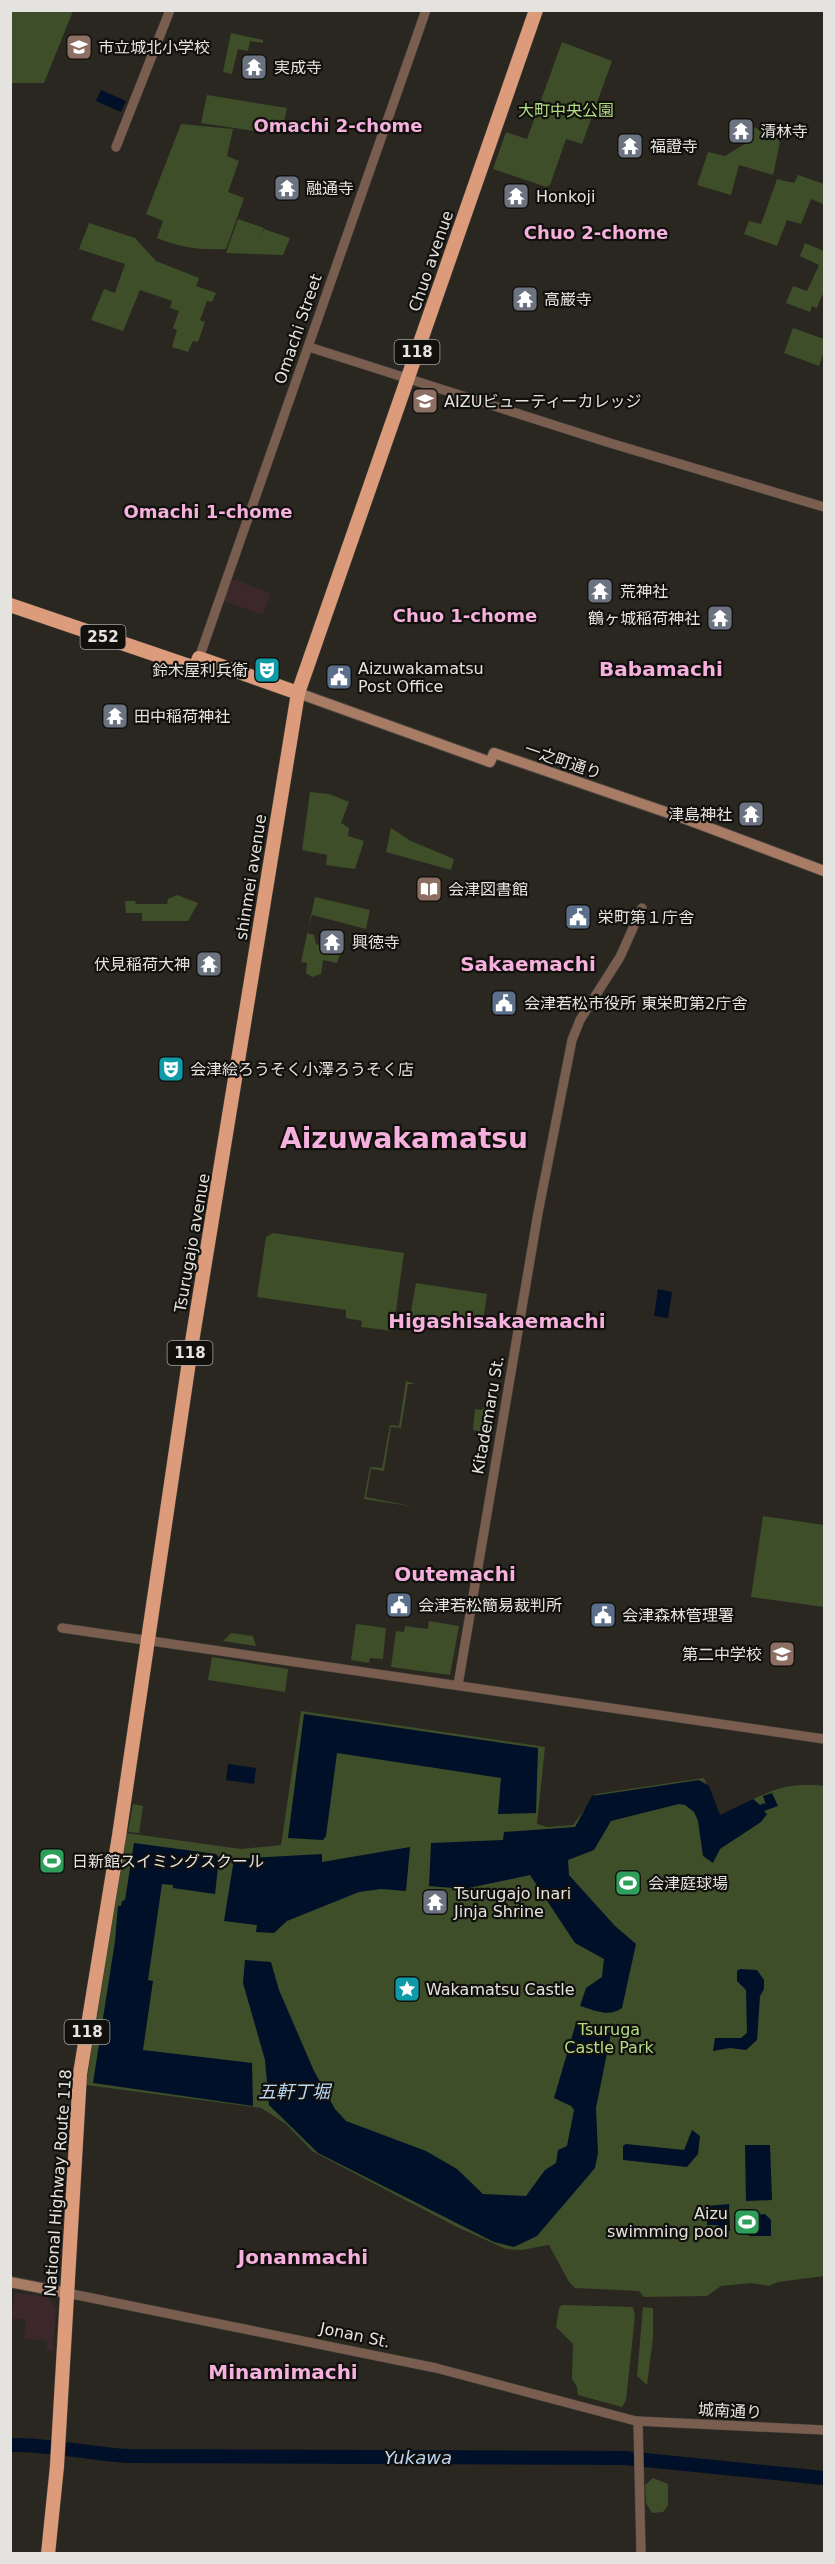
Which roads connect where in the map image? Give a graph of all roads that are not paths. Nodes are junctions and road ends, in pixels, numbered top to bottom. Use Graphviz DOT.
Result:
graph roads {
  1 [pos="170,10"];
  2 [pos="426,10"];
  3 [pos="536,10"];
  4 [pos="116,147"];
  5 [pos="309,346"];
  6 [pos="408,379"];
  7 [pos="825,507"];
  8 [pos="10,605"];
  9 [pos="197,663"];
  10 [pos="298,693"];
  11 [pos="825,871"];
  12 [pos="642,908"];
  13 [pos="237,1067"];
  14 [pos="62,1628"];
  15 [pos="147,1639"];
  16 [pos="458,1685"];
  17 [pos="825,1739"];
  18 [pos="10,2282"];
  19 [pos="67,2293"];
  20 [pos="638,2421"];
  21 [pos="825,2430"];
  22 [pos="48,2553"];
  23 [pos="641,2553"];
  1 -- 4 [label="street"];
  2 -- 5 [label="street, Omachi Street"];
  3 -- 6 [label="highway, Chuo avenue / 118"];
  5 -- 6 [label="street"];
  5 -- 9 [label="street, Omachi Street"];
  6 -- 7 [label="street"];
  6 -- 10 [label="highway, Chuo avenue / 118"];
  8 -- 9 [label="highway, 252"];
  9 -- 10 [label="highway, 252"];
  10 -- 11 [label="main road, 一之町通り"];
  10 -- 13 [label="highway, shinmei avenue / 118"];
  12 -- 16 [label="street, Kitademaru St."];
  13 -- 15 [label="highway, Tsurugajo avenue / 118"];
  14 -- 15 [label="street"];
  15 -- 16 [label="street"];
  15 -- 19 [label="highway, National Highway Route 118 / 118"];
  16 -- 17 [label="street"];
  18 -- 19 [label="main road"];
  19 -- 20 [label="street, Jonan St."];
  19 -- 22 [label="highway, National Highway Route 118 / 118"];
  20 -- 21 [label="street, 城南通り"];
  20 -- 23 [label="street"];
}
